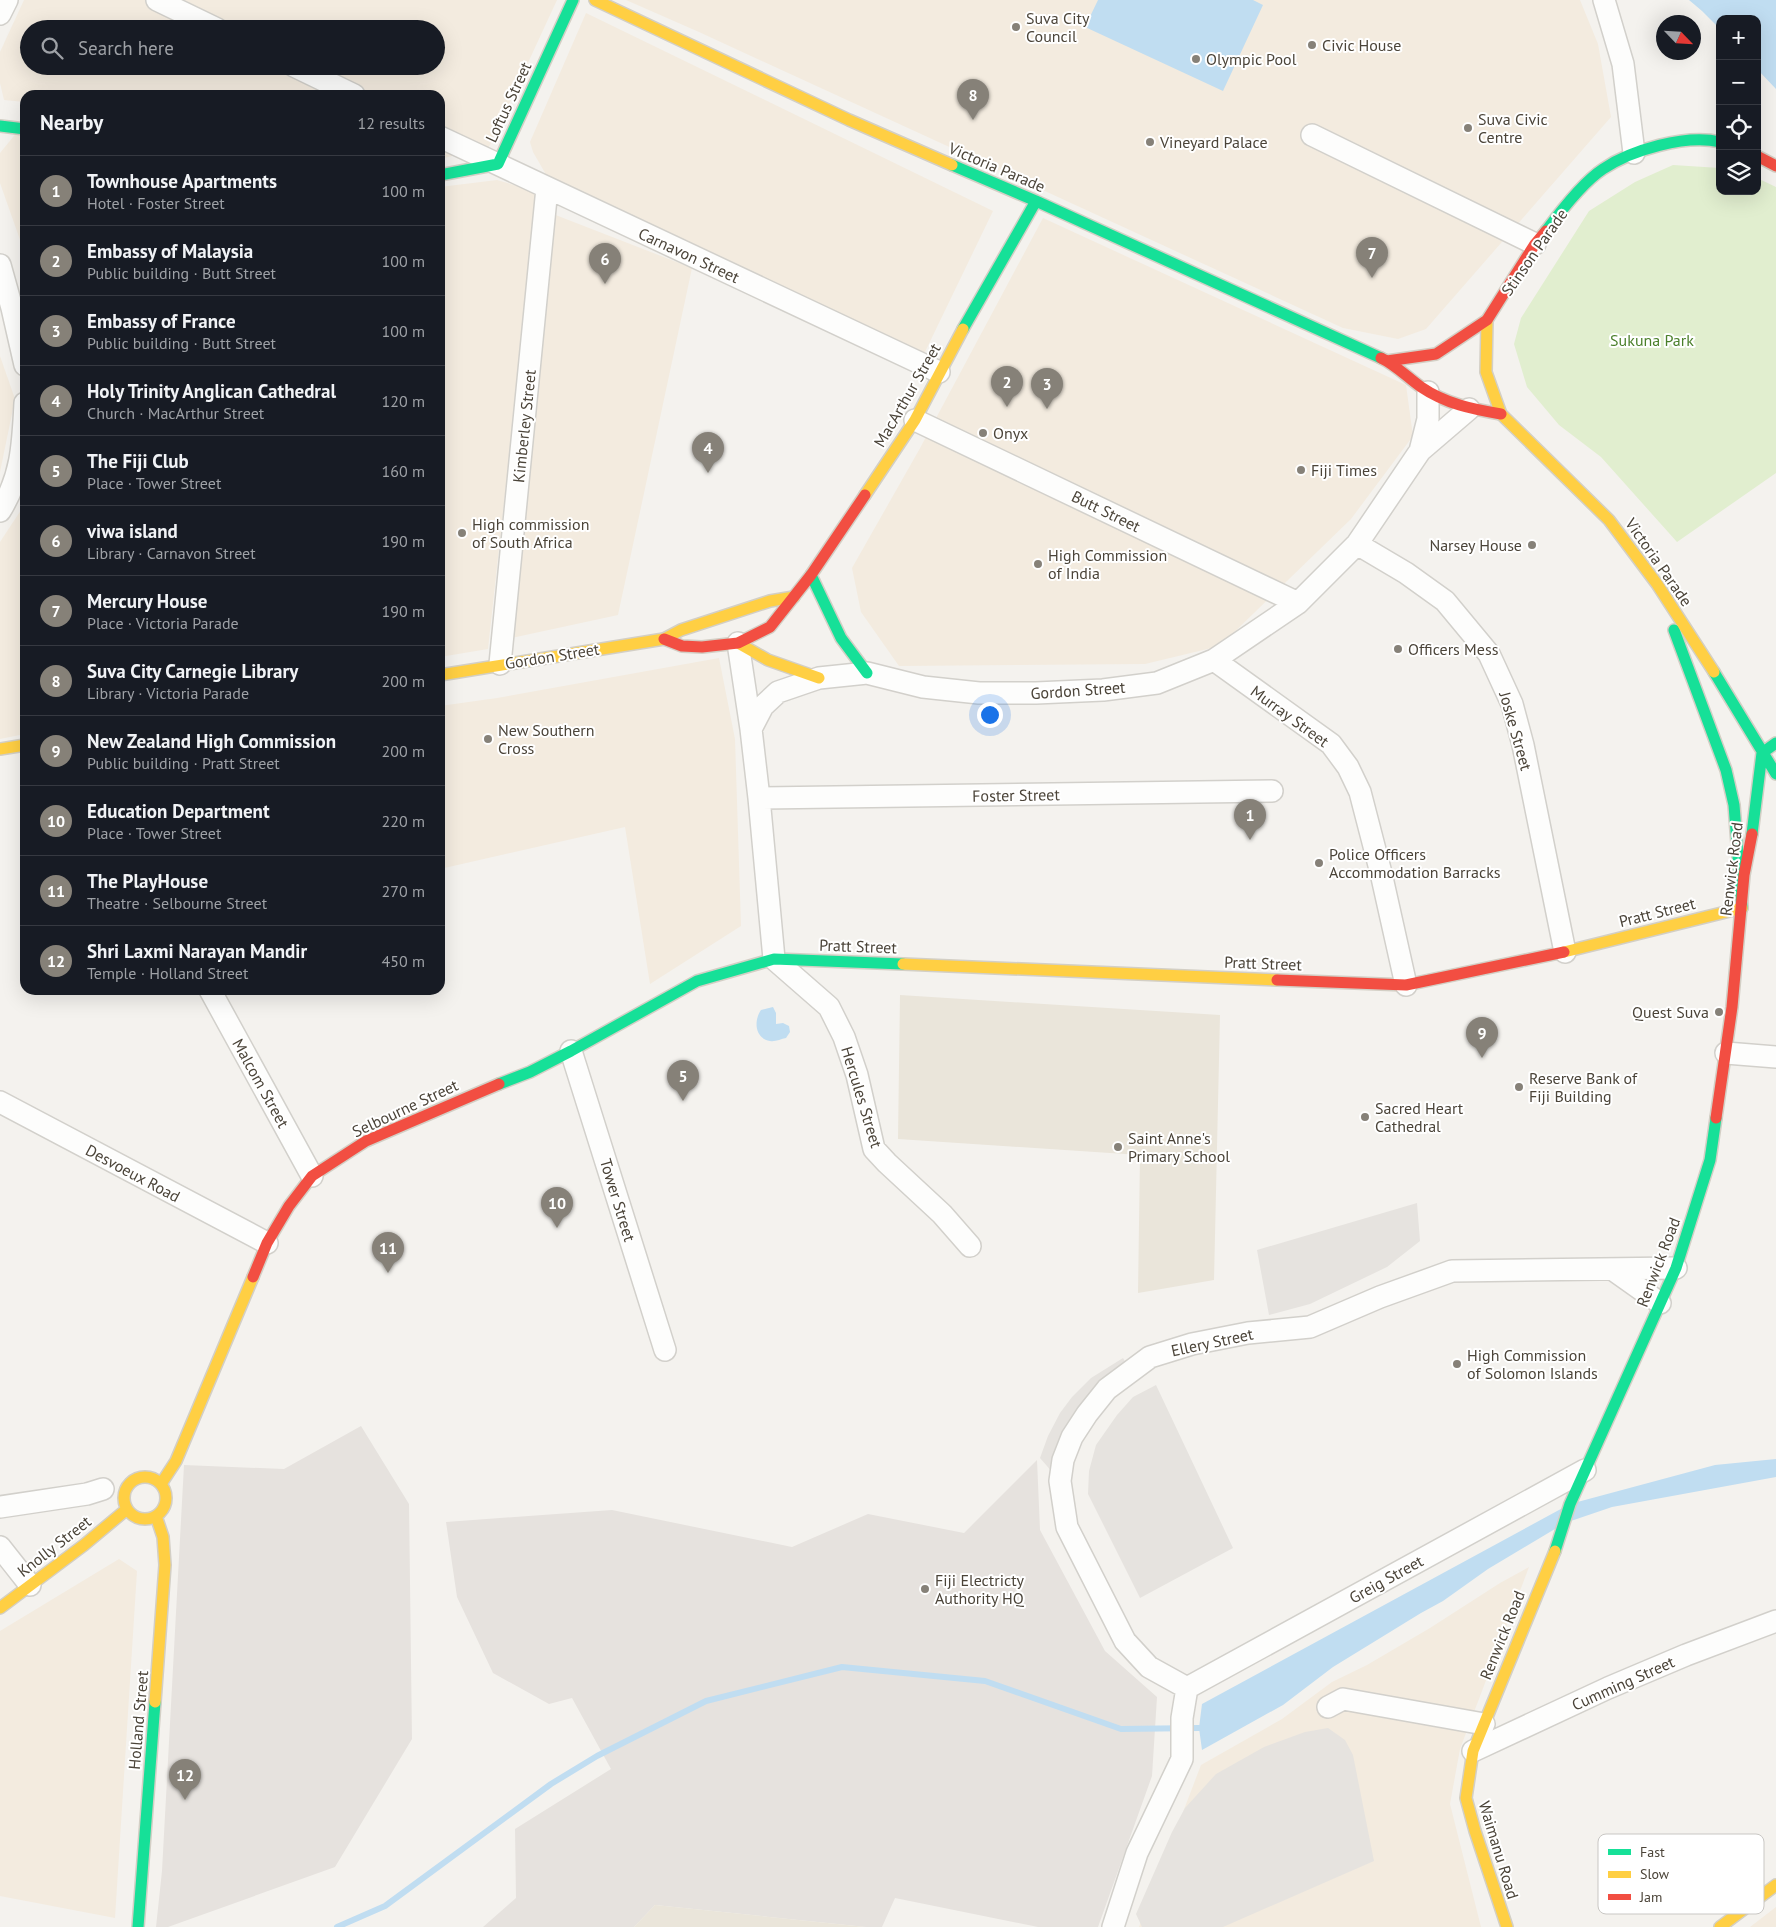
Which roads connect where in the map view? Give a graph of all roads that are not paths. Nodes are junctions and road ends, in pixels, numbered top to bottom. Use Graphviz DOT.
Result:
graph roads {
  1 [pos="8,0"];
  2 [pos="157,0"];
  3 [pos="573,0"];
  4 [pos="595,0"];
  5 [pos="1604,0"];
  6 [pos="0,14"];
  7 [pos="198,20"];
  8 [pos="313,75"];
  9 [pos="344,90"];
  10 [pos="0,126"];
  11 [pos="20,128"];
  12 [pos="1312,135"];
  13 [pos="445,139"];
  14 [pos="1716,141"];
  15 [pos="1634,154"];
  16 [pos="1761,158"];
  17 [pos="498,164"];
  18 [pos="1776,166"];
  19 [pos="445,174"];
  20 [pos="547,188"];
  21 [pos="1036,201"];
  22 [pos="1535,244"];
  23 [pos="0,265"];
  24 [pos="1486,320"];
  25 [pos="20,343"];
  26 [pos="1387,361"];
  27 [pos="939,372"];
  28 [pos="1428,392"];
  29 [pos="1469,409"];
  30 [pos="1501,414"];
  31 [pos="915,420"];
  32 [pos="1420,451"];
  33 [pos="20,464"];
  34 [pos="0,511"];
  35 [pos="1357,544"];
  36 [pos="811,575"];
  37 [pos="1657,584"];
  38 [pos="794,597"];
  39 [pos="1298,603"];
  40 [pos="664,639"];
  41 [pos="738,643"];
  42 [pos="1214,660"];
  43 [pos="500,664"];
  44 [pos="867,673"];
  45 [pos="445,674"];
  46 [pos="819,678"];
  47 [pos="751,729"];
  48 [pos="1776,743"];
  49 [pos="20,746"];
  50 [pos="0,749"];
  51 [pos="1762,753"];
  52 [pos="1776,774"];
  53 [pos="1272,792"];
  54 [pos="759,798"];
  55 [pos="1742,908"];
  56 [pos="1565,952"];
  57 [pos="774,959"];
  58 [pos="1406,985"];
  59 [pos="213,995"];
  60 [pos="571,1051"];
  61 [pos="1726,1052"];
  62 [pos="1776,1057"];
  63 [pos="0,1102"];
  64 [pos="312,1176"];
  65 [pos="267,1244"];
  66 [pos="970,1246"];
  67 [pos="1676,1268"];
  68 [pos="1612,1269"];
  69 [pos="1660,1303"];
  70 [pos="665,1350"];
  71 [pos="1585,1470"];
  72 [pos="161,1484"];
  73 [pos="103,1489"];
  74 [pos="0,1507"];
  75 [pos="127,1509"];
  76 [pos="156,1516"];
  77 [pos="0,1547"];
  78 [pos="30,1585"];
  79 [pos="0,1608"];
  80 [pos="1776,1621"];
  81 [pos="1187,1688"];
  82 [pos="1328,1707"];
  83 [pos="1484,1724"];
  84 [pos="1473,1752"];
  85 [pos="1776,1885"];
  86 [pos="1764,1894"];
  87 [pos="1737,1914"];
  88 [pos="138,1927"];
  89 [pos="1113,1927"];
  90 [pos="1507,1927"];
  91 [pos="1720,1927"];
  1 -- 6 [label="street"];
  2 -- 7 [label="street"];
  3 -- 17 [label="main road, Loftus Street"];
  4 -- 21 [label="main road, Victoria Parade"];
  5 -- 15 [label="street"];
  8 -- 9 [label="street"];
  10 -- 11 [label="main road"];
  12 -- 22 [label="street"];
  13 -- 17 [label="street, Carnavon Street"];
  14 -- 15 [label="main road, Stinson Parade"];
  15 -- 22 [label="main road, Stinson Parade"];
  16 -- 18 [label="main road"];
  17 -- 19 [label="main road, Loftus Street"];
  17 -- 20 [label="street, Carnavon Street"];
  20 -- 27 [label="street, Carnavon Street"];
  20 -- 43 [label="street, Kimberley Street"];
  21 -- 26 [label="main road, Victoria Parade"];
  21 -- 27 [label="main road, MacArthur Street"];
  22 -- 24 [label="main road, Stinson Parade"];
  23 -- 25 [label="street"];
  24 -- 26 [label="main road, Stinson Parade"];
  24 -- 30 [label="main road, Victoria Parade"];
  26 -- 28 [label="main road, Victoria Parade"];
  27 -- 31 [label="main road, MacArthur Street"];
  28 -- 29 [label="main road, Victoria Parade"];
  28 -- 32 [label="street, Gordon Street"];
  29 -- 30 [label="main road, Victoria Parade"];
  29 -- 32 [label="street, Gordon Street"];
  30 -- 37 [label="main road, Victoria Parade"];
  31 -- 36 [label="main road, MacArthur Street"];
  31 -- 39 [label="street, Butt Street"];
  32 -- 35 [label="street, Gordon Street"];
  33 -- 34 [label="street"];
  35 -- 39 [label="street, Gordon Street"];
  35 -- 56 [label="street, Joske Street"];
  36 -- 38 [label="main road, MacArthur Street"];
  36 -- 44 [label="main road"];
  37 -- 51 [label="main road, Victoria Parade"];
  37 -- 55 [label="main road"];
  38 -- 40 [label="main road"];
  38 -- 41 [label="main road, MacArthur Street"];
  39 -- 42 [label="street, Gordon Street"];
  40 -- 41 [label="main road, MacArthur Street"];
  40 -- 43 [label="main road, Gordon Street"];
  41 -- 46 [label="main road"];
  41 -- 47 [label="street"];
  42 -- 44 [label="street, Gordon Street"];
  42 -- 58 [label="street, Murray Street"];
  43 -- 45 [label="main road, Gordon Street"];
  44 -- 46 [label="street, Gordon Street"];
  46 -- 47 [label="street, Gordon Street"];
  47 -- 54 [label="street"];
  48 -- 51 [label="main road"];
  49 -- 50 [label="main road"];
  51 -- 52 [label="main road, Victoria Parade"];
  51 -- 55 [label="main road, Renwick Road"];
  53 -- 54 [label="street, Foster Street"];
  54 -- 57 [label="street"];
  55 -- 56 [label="main road, Pratt Street"];
  55 -- 61 [label="main road, Renwick Road"];
  56 -- 58 [label="main road, Pratt Street"];
  57 -- 58 [label="main road, Pratt Street"];
  57 -- 60 [label="main road, Selbourne Street"];
  57 -- 66 [label="street, Hercules Street"];
  59 -- 64 [label="street, Malcom Street"];
  60 -- 64 [label="main road, Selbourne Street"];
  60 -- 70 [label="street, Tower Street"];
  61 -- 62 [label="street"];
  61 -- 67 [label="main road, Renwick Road"];
  63 -- 65 [label="street, Desvoeux Road"];
  64 -- 65 [label="main road, Selbourne Street"];
  65 -- 72 [label="main road, Selbourne Street"];
  67 -- 68 [label="street, Ellery Street"];
  67 -- 69 [label="main road, Renwick Road"];
  68 -- 69 [label="street"];
  68 -- 81 [label="street, Ellery Street"];
  69 -- 71 [label="main road, Renwick Road"];
  71 -- 81 [label="street, Greig Street"];
  71 -- 83 [label="main road, Renwick Road"];
  72 -- 75 [label="main road"];
  72 -- 76 [label="main road"];
  73 -- 74 [label="street"];
  75 -- 76 [label="main road"];
  75 -- 78 [label="main road, Knolly Street"];
  76 -- 88 [label="main road, Holland Street"];
  77 -- 78 [label="street"];
  78 -- 79 [label="main road, Knolly Street"];
  80 -- 84 [label="street, Cumming Street"];
  81 -- 89 [label="street"];
  82 -- 83 [label="street"];
  83 -- 84 [label="main road, Renwick Road"];
  84 -- 90 [label="main road, Waimanu Road"];
  85 -- 86 [label="main road"];
  87 -- 91 [label="main road"];
}
